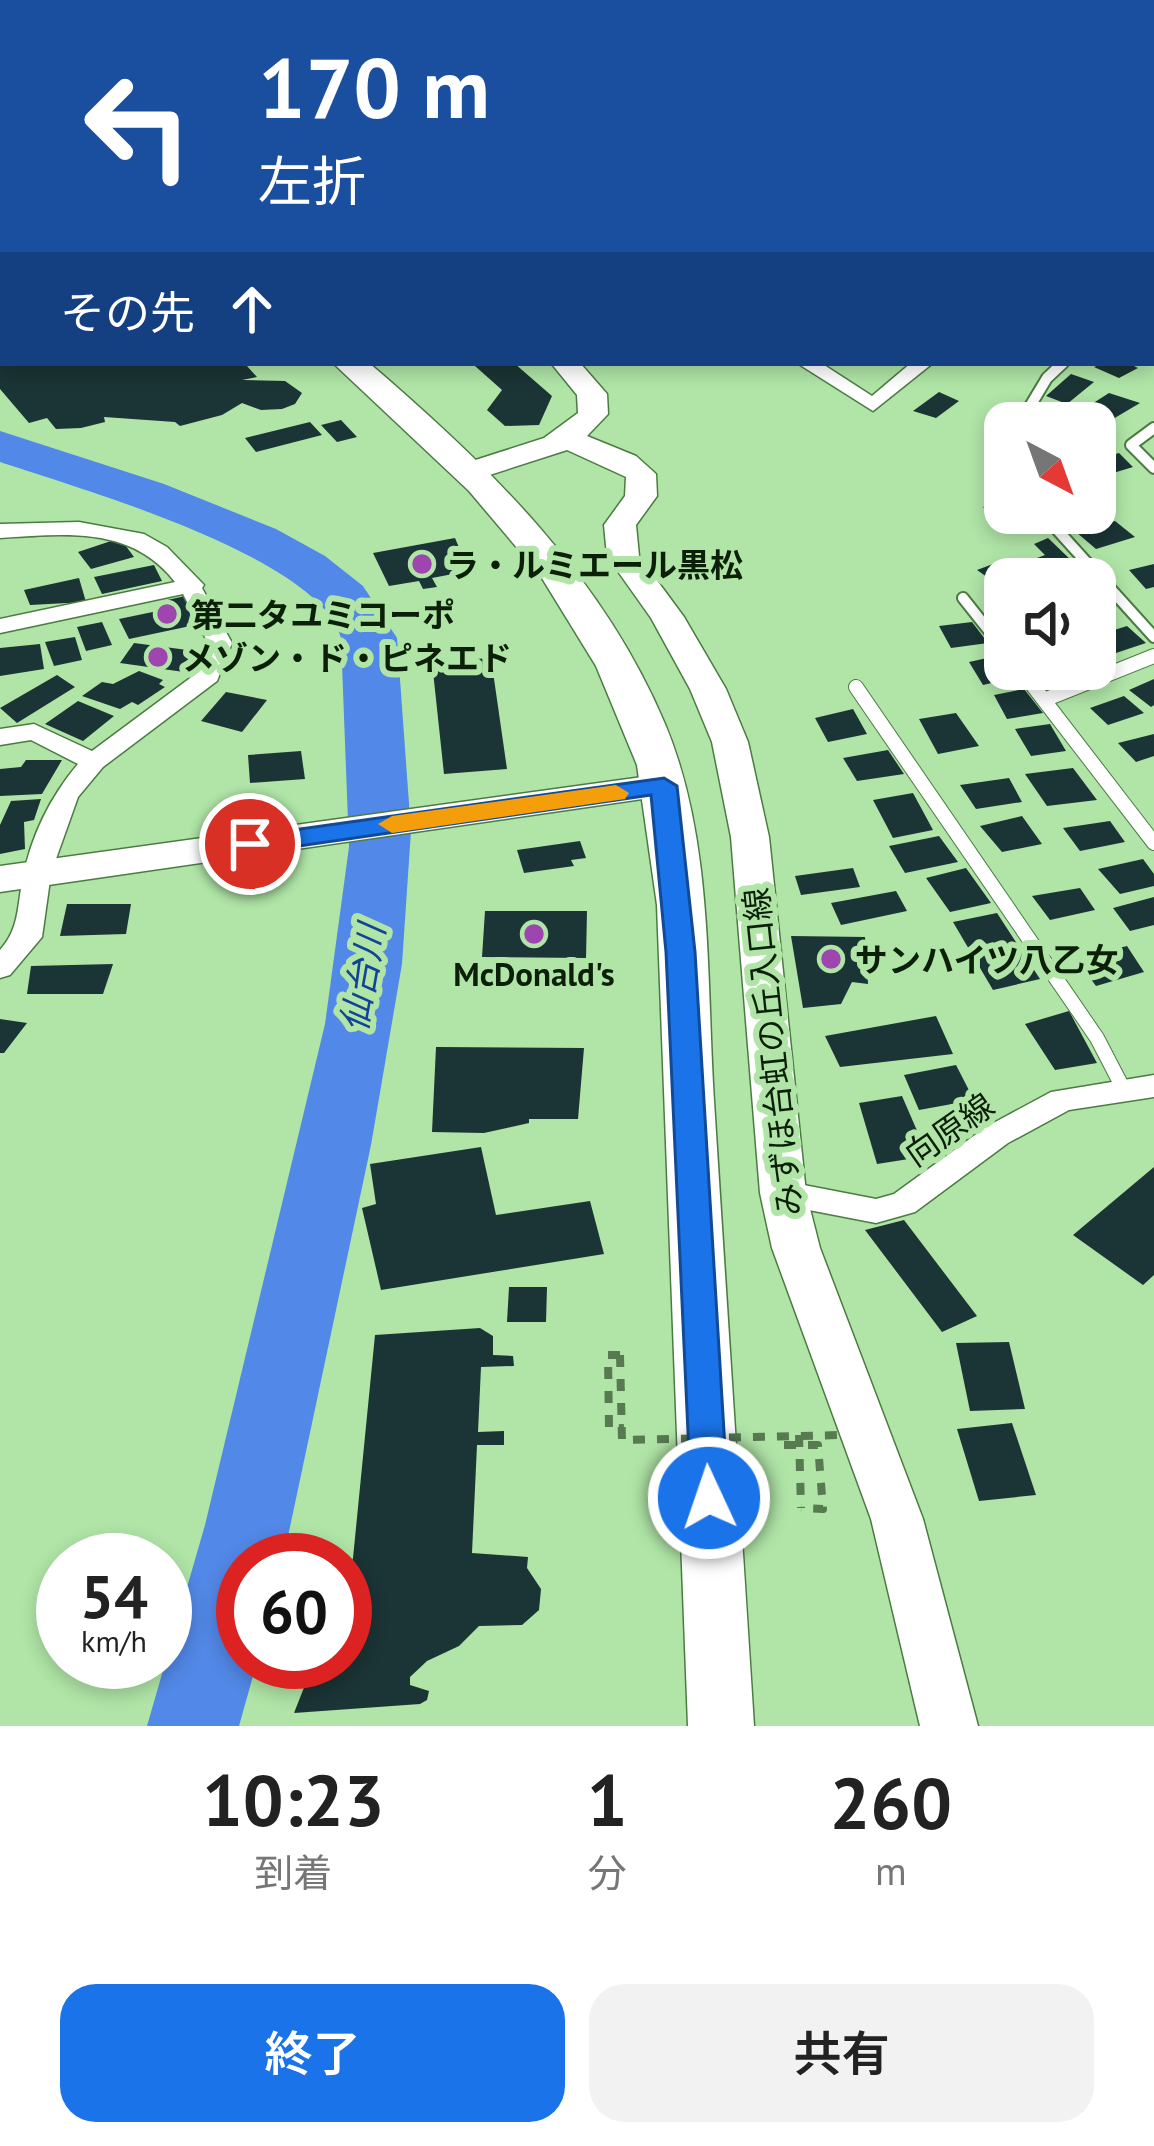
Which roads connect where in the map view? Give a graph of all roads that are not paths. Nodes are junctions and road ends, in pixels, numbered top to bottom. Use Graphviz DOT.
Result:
graph roads {
  1 [pos="352,366"];
  2 [pos="568,366"];
  3 [pos="812,366"];
  4 [pos="918,366"];
  5 [pos="1060,366"];
  6 [pos="1033,402"];
  7 [pos="1154,428"];
  8 [pos="567,439"];
  9 [pos="1154,468"];
  10 [pos="474,471"];
  11 [pos="0,531"];
  12 [pos="1061,534"];
  13 [pos="193,585"];
  14 [pos="963,598"];
  15 [pos="984,624"];
  16 [pos="0,626"];
  17 [pos="1154,637"];
  18 [pos="1154,656"];
  19 [pos="856,687"];
  20 [pos="1036,690"];
  21 [pos="1044,700"];
  22 [pos="0,737"];
  23 [pos="94,762"];
  24 [pos="664,786"];
  25 [pos="1154,843"];
  26 [pos="18,876"];
  27 [pos="0,968"];
  28 [pos="1139,1088"];
  29 [pos="783,1193"];
  30 [pos="721,1726"];
  31 [pos="950,1726"];
  1 -- 10 [label="main road"];
  2 -- 8 [label="street"];
  3 -- 4 [label="street"];
  5 -- 6 [label="lane"];
  7 -- 9 [label="lane"];
  8 -- 10 [label="street"];
  8 -- 29 [label="street, みずほ台虹の丘入口線"];
  10 -- 24 [label="main road"];
  11 -- 13 [label="street"];
  12 -- 17 [label="lane"];
  13 -- 16 [label="street"];
  13 -- 23 [label="street"];
  14 -- 15 [label="lane"];
  18 -- 21 [label="lane"];
  19 -- 28 [label="lane"];
  20 -- 21 [label="lane"];
  21 -- 25 [label="lane"];
  22 -- 23 [label="street"];
  23 -- 26 [label="street"];
  24 -- 26 [label="street"];
  24 -- 30 [label="main road"];
  26 -- 27 [label="street"];
  28 -- 29 [label="street, 向原線"];
  29 -- 31 [label="street, みずほ台虹の丘入口線"];
}
